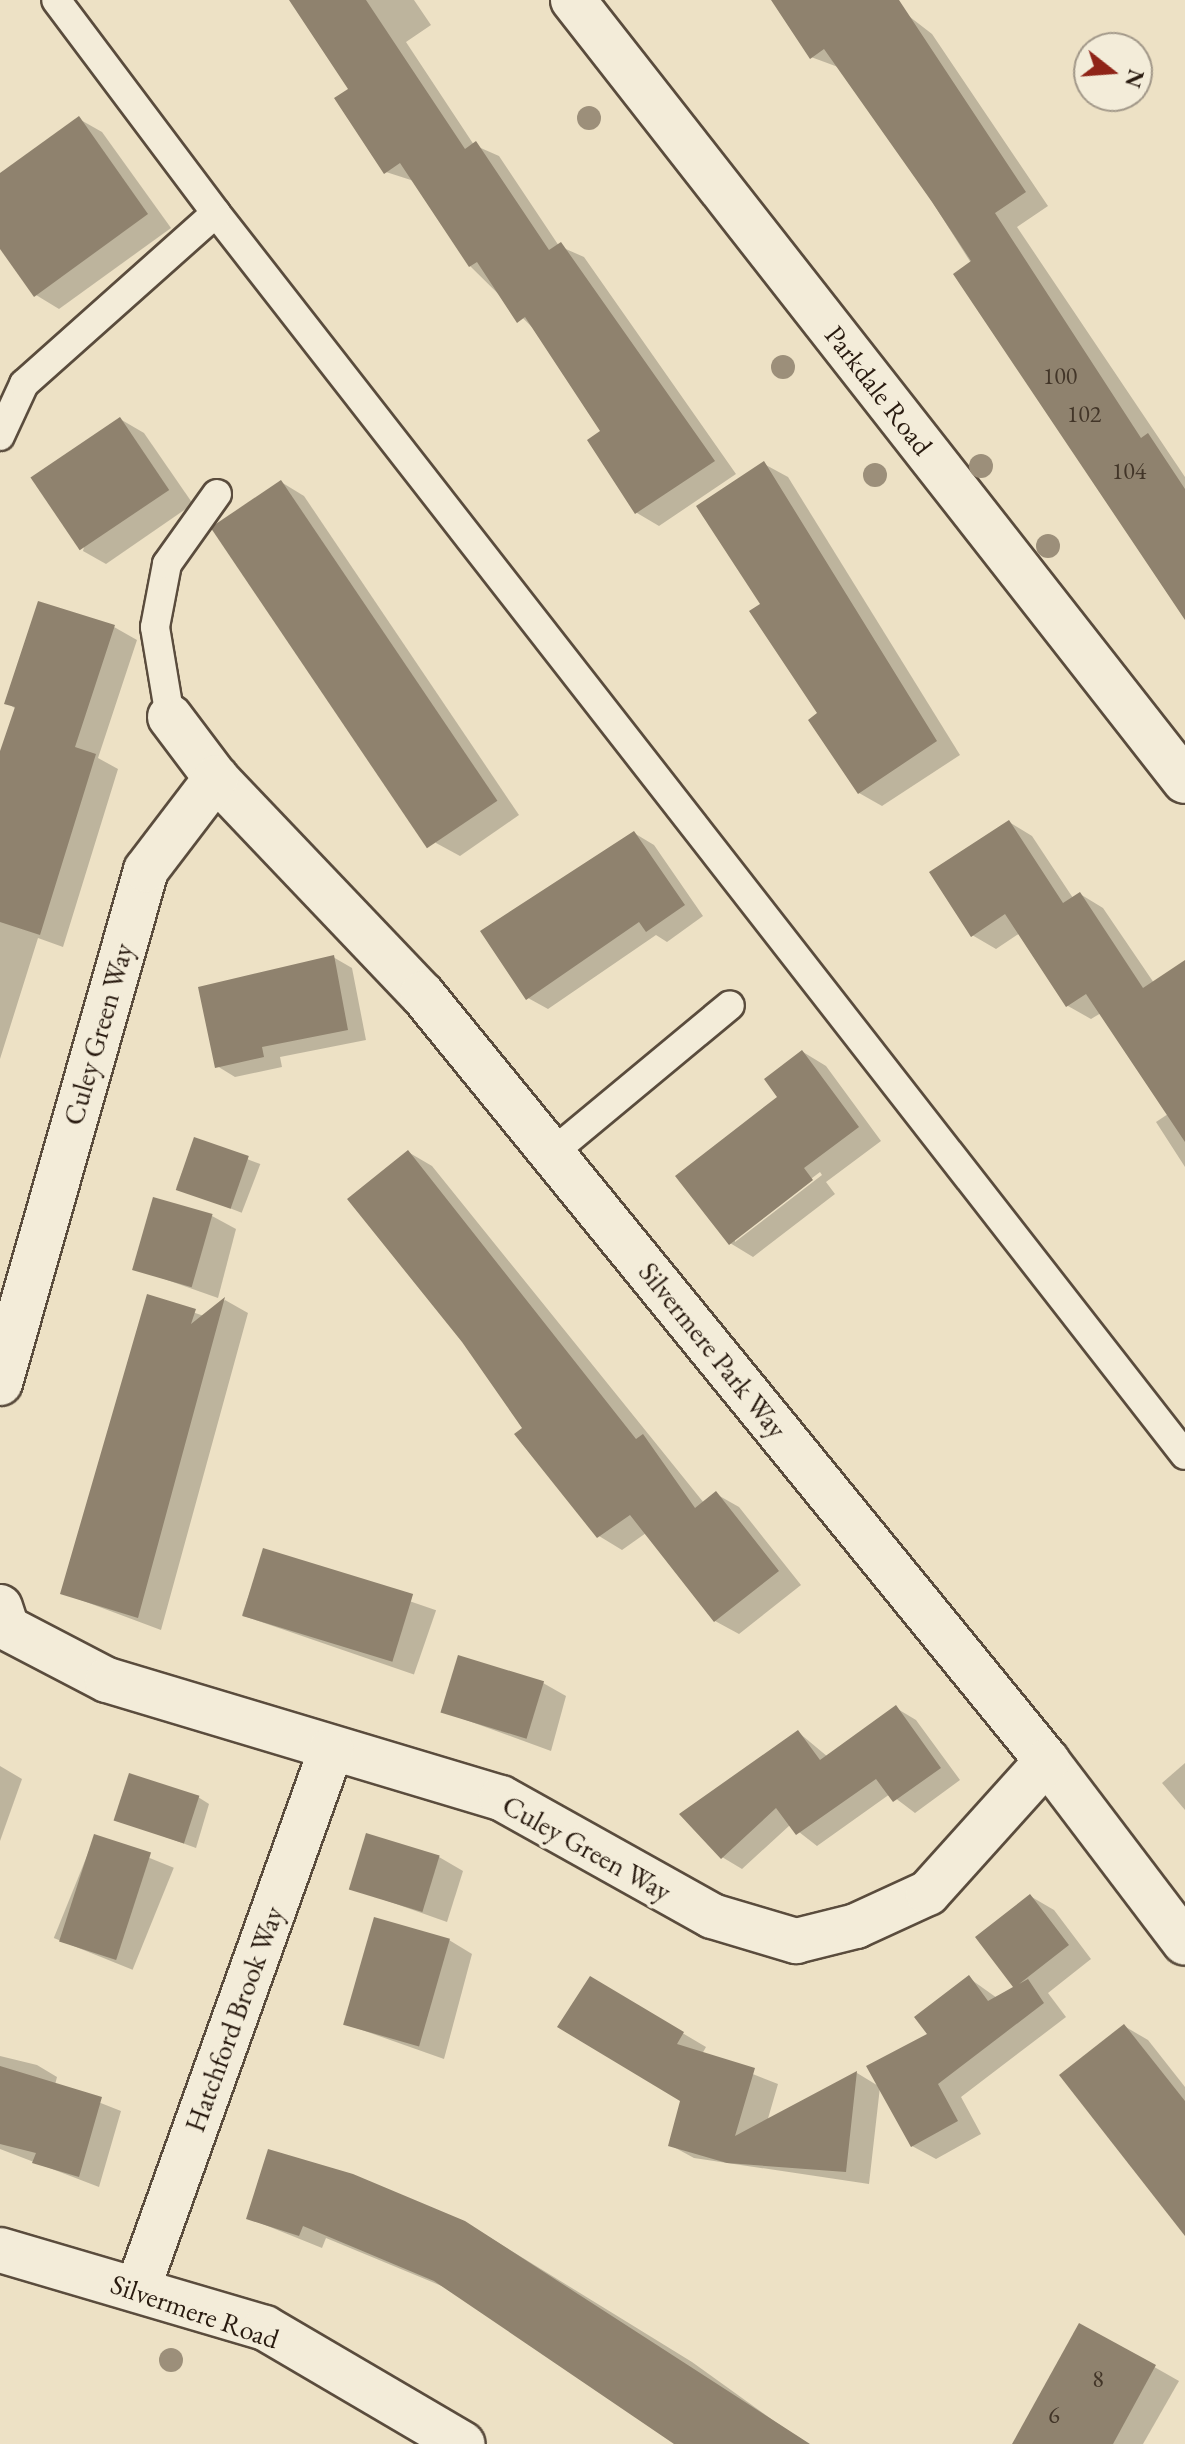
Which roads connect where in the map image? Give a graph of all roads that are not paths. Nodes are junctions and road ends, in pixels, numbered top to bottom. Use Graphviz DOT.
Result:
graph roads {
  1 [pos="56,0"];
  2 [pos="573,0"];
  3 [pos="216,213"];
  4 [pos="0,436"];
  5 [pos="217,494"];
  6 [pos="170,717"];
  7 [pos="216,778"];
  8 [pos="1185,781"];
  9 [pos="730,1005"];
  10 [pos="552,1153"];
  11 [pos="0,1383"];
  12 [pos="1185,1455"];
  13 [pos="0,1607"];
  14 [pos="331,1750"];
  15 [pos="1047,1761"];
  16 [pos="1185,1943"];
  17 [pos="0,2250"];
  18 [pos="138,2288"];
  19 [pos="463,2444"];
  1 -- 3 [label="lane"];
  2 -- 8 [label="street, Parkdale Road"];
  3 -- 4 [label="lane"];
  3 -- 12 [label="lane"];
  5 -- 6 [label="lane"];
  6 -- 7 [label="street"];
  7 -- 10 [label="street, Silvermere Park Way"];
  7 -- 11 [label="street, Culey Green Way"];
  9 -- 10 [label="lane"];
  10 -- 15 [label="street, Silvermere Park Way"];
  13 -- 14 [label="street, Culey Green Way"];
  14 -- 15 [label="street, Culey Green Way"];
  14 -- 18 [label="street, Hatchford Brook Way"];
  15 -- 16 [label="street, Silvermere Park Way"];
  17 -- 18 [label="street, Silvermere Road"];
  18 -- 19 [label="street, Silvermere Road"];
}
